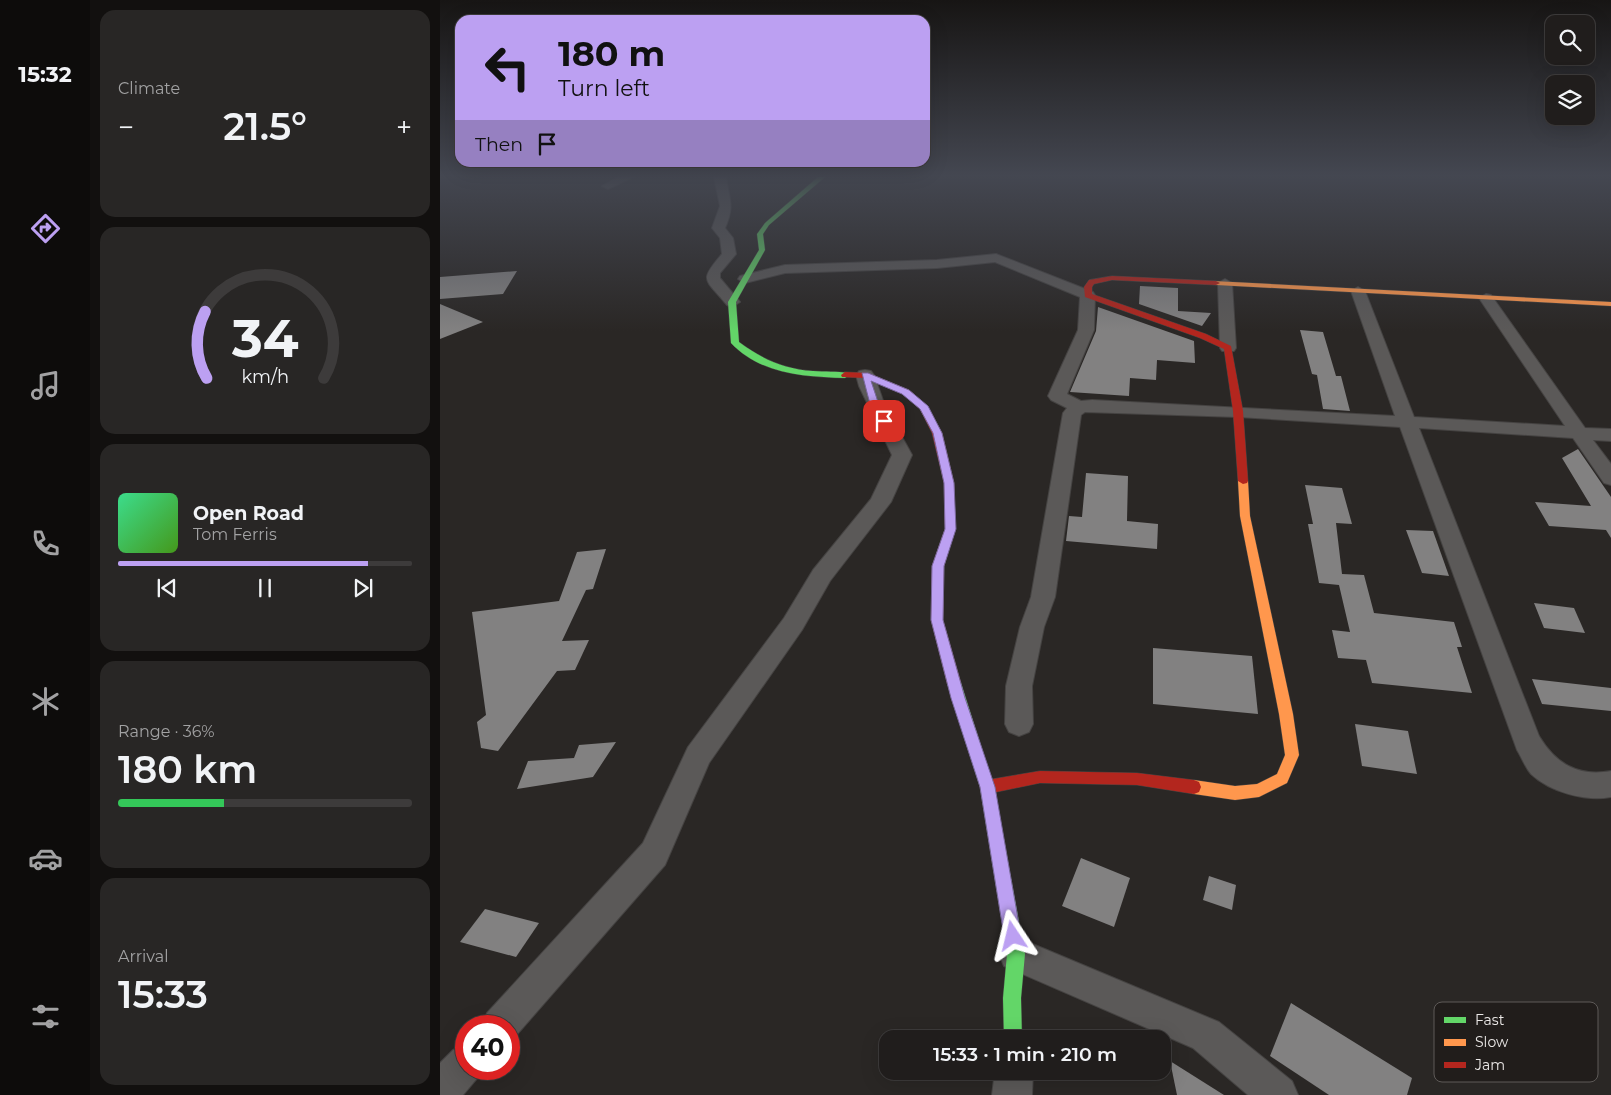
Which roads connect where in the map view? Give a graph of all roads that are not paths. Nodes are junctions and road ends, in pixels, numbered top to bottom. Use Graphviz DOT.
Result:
graph roads {
  1 [pos="718,228"];
  2 [pos="764,228"];
  3 [pos="745,279"];
  4 [pos="1225,283"];
  5 [pos="1358,291"];
  6 [pos="1088,295"];
  7 [pos="1486,298"];
  8 [pos="732,302"];
  9 [pos="1611,304"];
  10 [pos="1228,348"];
  11 [pos="865,375"];
  12 [pos="1079,407"];
  13 [pos="1238,411"];
  14 [pos="1405,421"];
  15 [pos="1581,433"];
  16 [pos="1611,435"];
  17 [pos="1611,479"];
  18 [pos="1018,724"];
  19 [pos="1611,784"];
  20 [pos="987,787"];
  21 [pos="1016,954"];
  22 [pos="510,1015"];
  23 [pos="1013,1030"];
  24 [pos="455,1075"];
  25 [pos="1013,1080"];
  26 [pos="440,1091"];
  27 [pos="1012,1095"];
  28 [pos="1278,1095"];
  1 -- 8 [label="street"];
  2 -- 3 [label="street"];
  3 -- 6 [label="street"];
  3 -- 8 [label="street"];
  4 -- 5 [label="street"];
  4 -- 6 [label="street"];
  4 -- 10 [label="street"];
  5 -- 7 [label="street"];
  5 -- 14 [label="street"];
  6 -- 10 [label="street"];
  6 -- 12 [label="street"];
  7 -- 9 [label="street"];
  7 -- 15 [label="street"];
  8 -- 11 [label="street"];
  10 -- 13 [label="street"];
  11 -- 20 [label="street"];
  11 -- 22 [label="street"];
  12 -- 13 [label="street"];
  12 -- 18 [label="street"];
  13 -- 14 [label="street"];
  13 -- 20 [label="street"];
  14 -- 15 [label="street"];
  14 -- 19 [label="street"];
  15 -- 16 [label="street"];
  15 -- 17 [label="street"];
  20 -- 21 [label="street"];
  21 -- 23 [label="street"];
  21 -- 28 [label="street"];
  24 -- 26 [label="street"];
  25 -- 27 [label="street"];
}
